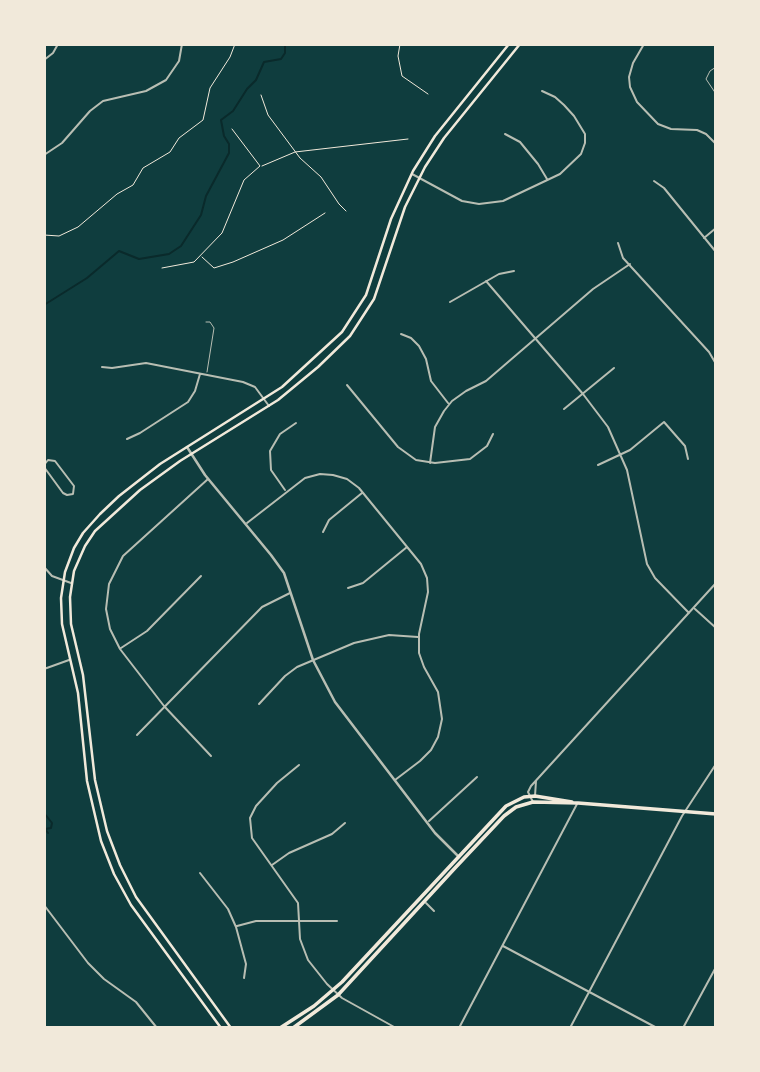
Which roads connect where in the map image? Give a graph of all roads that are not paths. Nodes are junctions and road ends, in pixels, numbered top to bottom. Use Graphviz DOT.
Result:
graph roads {
  1 [pos="58,44"];
  2 [pos="182,44"];
  3 [pos="509,44"];
  4 [pos="520,44"];
  5 [pos="644,44"];
  6 [pos="44,60"];
  7 [pos="716,67"];
  8 [pos="542,90"];
  9 [pos="716,94"];
  10 [pos="505,134"];
  11 [pos="716,144"];
  12 [pos="44,155"];
  13 [pos="411,174"];
  14 [pos="419,178"];
  15 [pos="547,180"];
  16 [pos="654,181"];
  17 [pos="716,228"];
  18 [pos="704,237"];
  19 [pos="618,243"];
  20 [pos="716,252"];
  21 [pos="630,264"];
  22 [pos="514,271"];
  23 [pos="486,282"];
  24 [pos="450,302"];
  25 [pos="206,322"];
  26 [pos="401,334"];
  27 [pos="536,339"];
  28 [pos="716,364"];
  29 [pos="102,367"];
  30 [pos="614,368"];
  31 [pos="200,373"];
  32 [pos="206,374"];
  33 [pos="347,385"];
  34 [pos="583,394"];
  35 [pos="264,398"];
  36 [pos="449,404"];
  37 [pos="269,406"];
  38 [pos="564,409"];
  39 [pos="296,423"];
  40 [pos="493,433"];
  41 [pos="127,439"];
  42 [pos="187,447"];
  43 [pos="192,454"];
  44 [pos="622,455"];
  45 [pos="688,459"];
  46 [pos="430,463"];
  47 [pos="598,465"];
  48 [pos="44,466"];
  49 [pos="45,474"];
  50 [pos="209,478"];
  51 [pos="286,492"];
  52 [pos="362,492"];
  53 [pos="246,524"];
  54 [pos="323,532"];
  55 [pos="408,547"];
  56 [pos="44,567"];
  57 [pos="201,576"];
  58 [pos="63,580"];
  59 [pos="71,583"];
  60 [pos="716,583"];
  61 [pos="348,588"];
  62 [pos="291,592"];
  63 [pos="694,608"];
  64 [pos="689,613"];
  65 [pos="716,628"];
  66 [pos="418,637"];
  67 [pos="120,649"];
  68 [pos="71,660"];
  69 [pos="313,660"];
  70 [pos="44,669"];
  71 [pos="259,704"];
  72 [pos="164,706"];
  73 [pos="137,735"];
  74 [pos="211,756"];
  75 [pos="716,764"];
  76 [pos="299,765"];
  77 [pos="477,777"];
  78 [pos="395,780"];
  79 [pos="536,780"];
  80 [pos="529,796"];
  81 [pos="535,796"];
  82 [pos="533,802"];
  83 [pos="578,803"];
  84 [pos="685,812"];
  85 [pos="716,814"];
  86 [pos="427,822"];
  87 [pos="345,823"];
  88 [pos="458,856"];
  89 [pos="463,860"];
  90 [pos="271,866"];
  91 [pos="200,873"];
  92 [pos="425,903"];
  93 [pos="44,905"];
  94 [pos="434,911"];
  95 [pos="299,921"];
  96 [pos="337,921"];
  97 [pos="236,927"];
  98 [pos="502,946"];
  99 [pos="716,967"];
  100 [pos="244,978"];
  101 [pos="333,990"];
  102 [pos="590,993"];
  103 [pos="338,995"];
  104 [pos="158,1028"];
  105 [pos="221,1028"];
  106 [pos="231,1028"];
  107 [pos="280,1028"];
  108 [pos="293,1028"];
  109 [pos="396,1028"];
  110 [pos="459,1028"];
  111 [pos="570,1028"];
  112 [pos="657,1028"];
  113 [pos="683,1028"];
  1 -- 6 [label="street"];
  2 -- 12 [label="street"];
  3 -- 13 [label="main road"];
  4 -- 14 [label="main road"];
  5 -- 11 [label="street"];
  7 -- 9 [label="lane"];
  8 -- 15 [label="street"];
  10 -- 15 [label="street"];
  13 -- 14 [label="street"];
  13 -- 35 [label="main road"];
  14 -- 15 [label="street"];
  14 -- 37 [label="main road"];
  16 -- 18 [label="street"];
  17 -- 18 [label="street"];
  18 -- 20 [label="street"];
  19 -- 21 [label="street"];
  21 -- 27 [label="street"];
  21 -- 28 [label="street"];
  22 -- 23 [label="street"];
  23 -- 24 [label="street"];
  23 -- 27 [label="street"];
  25 -- 32 [label="lane"];
  26 -- 36 [label="street"];
  27 -- 34 [label="street"];
  27 -- 36 [label="street"];
  29 -- 31 [label="street"];
  30 -- 34 [label="street"];
  31 -- 32 [label="street"];
  31 -- 41 [label="street"];
  32 -- 35 [label="street"];
  33 -- 46 [label="street"];
  34 -- 38 [label="street"];
  34 -- 44 [label="street"];
  35 -- 37 [label="street"];
  35 -- 42 [label="main road"];
  36 -- 46 [label="street"];
  37 -- 43 [label="main road"];
  39 -- 51 [label="street"];
  40 -- 46 [label="street"];
  42 -- 43 [label="street"];
  42 -- 58 [label="main road"];
  43 -- 50 [label="street"];
  43 -- 59 [label="main road"];
  44 -- 45 [label="street"];
  44 -- 47 [label="street"];
  44 -- 64 [label="street"];
  48 -- 49 [label="street"];
  48 -- 49 [label="street"];
  50 -- 53 [label="street"];
  50 -- 67 [label="street"];
  51 -- 52 [label="street"];
  51 -- 53 [label="street"];
  52 -- 54 [label="street"];
  52 -- 55 [label="street"];
  53 -- 62 [label="street"];
  55 -- 61 [label="street"];
  55 -- 66 [label="street"];
  56 -- 58 [label="street"];
  57 -- 67 [label="street"];
  58 -- 59 [label="street"];
  58 -- 68 [label="main road"];
  59 -- 106 [label="main road"];
  60 -- 63 [label="street"];
  62 -- 69 [label="street"];
  62 -- 72 [label="street"];
  63 -- 64 [label="street"];
  63 -- 65 [label="street"];
  64 -- 79 [label="street"];
  66 -- 69 [label="street"];
  66 -- 78 [label="street"];
  67 -- 72 [label="street"];
  68 -- 70 [label="street"];
  68 -- 105 [label="main road"];
  69 -- 71 [label="street"];
  69 -- 78 [label="street"];
  72 -- 73 [label="street"];
  72 -- 74 [label="street"];
  75 -- 84 [label="street"];
  76 -- 90 [label="street"];
  77 -- 86 [label="street"];
  78 -- 86 [label="street"];
  79 -- 80 [label="street"];
  79 -- 81 [label="street"];
  80 -- 81 [label="main road"];
  80 -- 82 [label="street"];
  80 -- 88 [label="main road"];
  81 -- 82 [label="street"];
  81 -- 83 [label="main road"];
  82 -- 83 [label="main road"];
  82 -- 89 [label="main road"];
  83 -- 84 [label="main road"];
  83 -- 98 [label="street"];
  84 -- 85 [label="main road"];
  84 -- 102 [label="street"];
  86 -- 88 [label="street"];
  87 -- 90 [label="street"];
  88 -- 89 [label="street"];
  88 -- 101 [label="main road"];
  89 -- 92 [label="main road"];
  90 -- 95 [label="street"];
  91 -- 97 [label="street"];
  92 -- 94 [label="street"];
  92 -- 103 [label="main road"];
  93 -- 104 [label="street"];
  95 -- 96 [label="street"];
  95 -- 97 [label="street"];
  95 -- 101 [label="street"];
  97 -- 100 [label="street"];
  98 -- 102 [label="street"];
  98 -- 110 [label="street"];
  99 -- 113 [label="street"];
  101 -- 103 [label="street"];
  101 -- 107 [label="main road"];
  102 -- 111 [label="street"];
  102 -- 112 [label="street"];
  103 -- 108 [label="main road"];
  103 -- 109 [label="street"];
}
